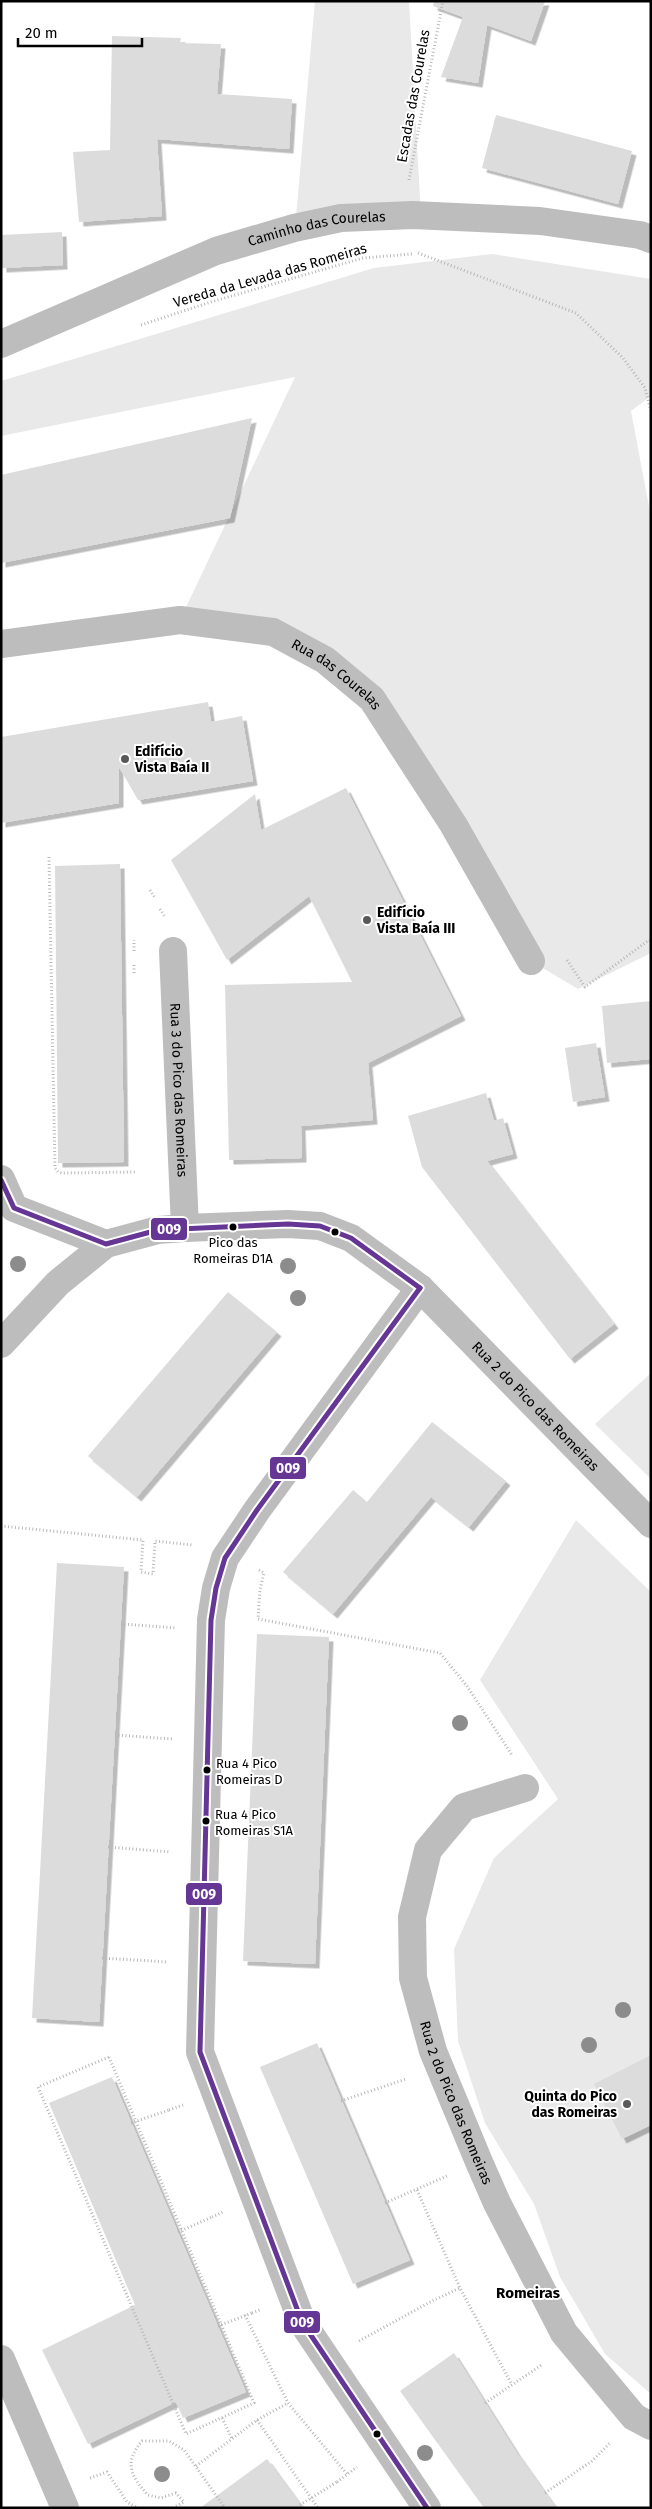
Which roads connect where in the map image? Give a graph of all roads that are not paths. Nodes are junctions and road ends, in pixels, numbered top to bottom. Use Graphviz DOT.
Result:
graph roads {
  1 [pos="651,239"];
  2 [pos="1,344"];
  3 [pos="1,644"];
  4 [pos="173,951"];
  5 [pos="531,961"];
  6 [pos="1,1179"];
  7 [pos="185,1228"];
  8 [pos="106,1244"];
  9 [pos="420,1288"];
  10 [pos="1,1344"];
  11 [pos="651,1524"];
  12 [pos="525,1788"];
  13 [pos="1,2359"];
  14 [pos="651,2426"];
  15 [pos="64,2508"];
  16 [pos="427,2508"];
  1 -- 2 [label="street, Caminho das Courelas"];
  3 -- 5 [label="street, Rua das Courelas"];
  4 -- 7 [label="street, Rua 3 do Pico das Romeiras"];
  6 -- 8 [label="street"];
  7 -- 8 [label="street, Rua 2 do Pico das Romeiras"];
  7 -- 9 [label="street, Rua 2 do Pico das Romeiras"];
  8 -- 10 [label="street"];
  9 -- 11 [label="street, Rua 2 do Pico das Romeiras"];
  9 -- 16 [label="street"];
  12 -- 14 [label="street, Rua 2 do Pico das Romeiras"];
  13 -- 15 [label="street"];
}
